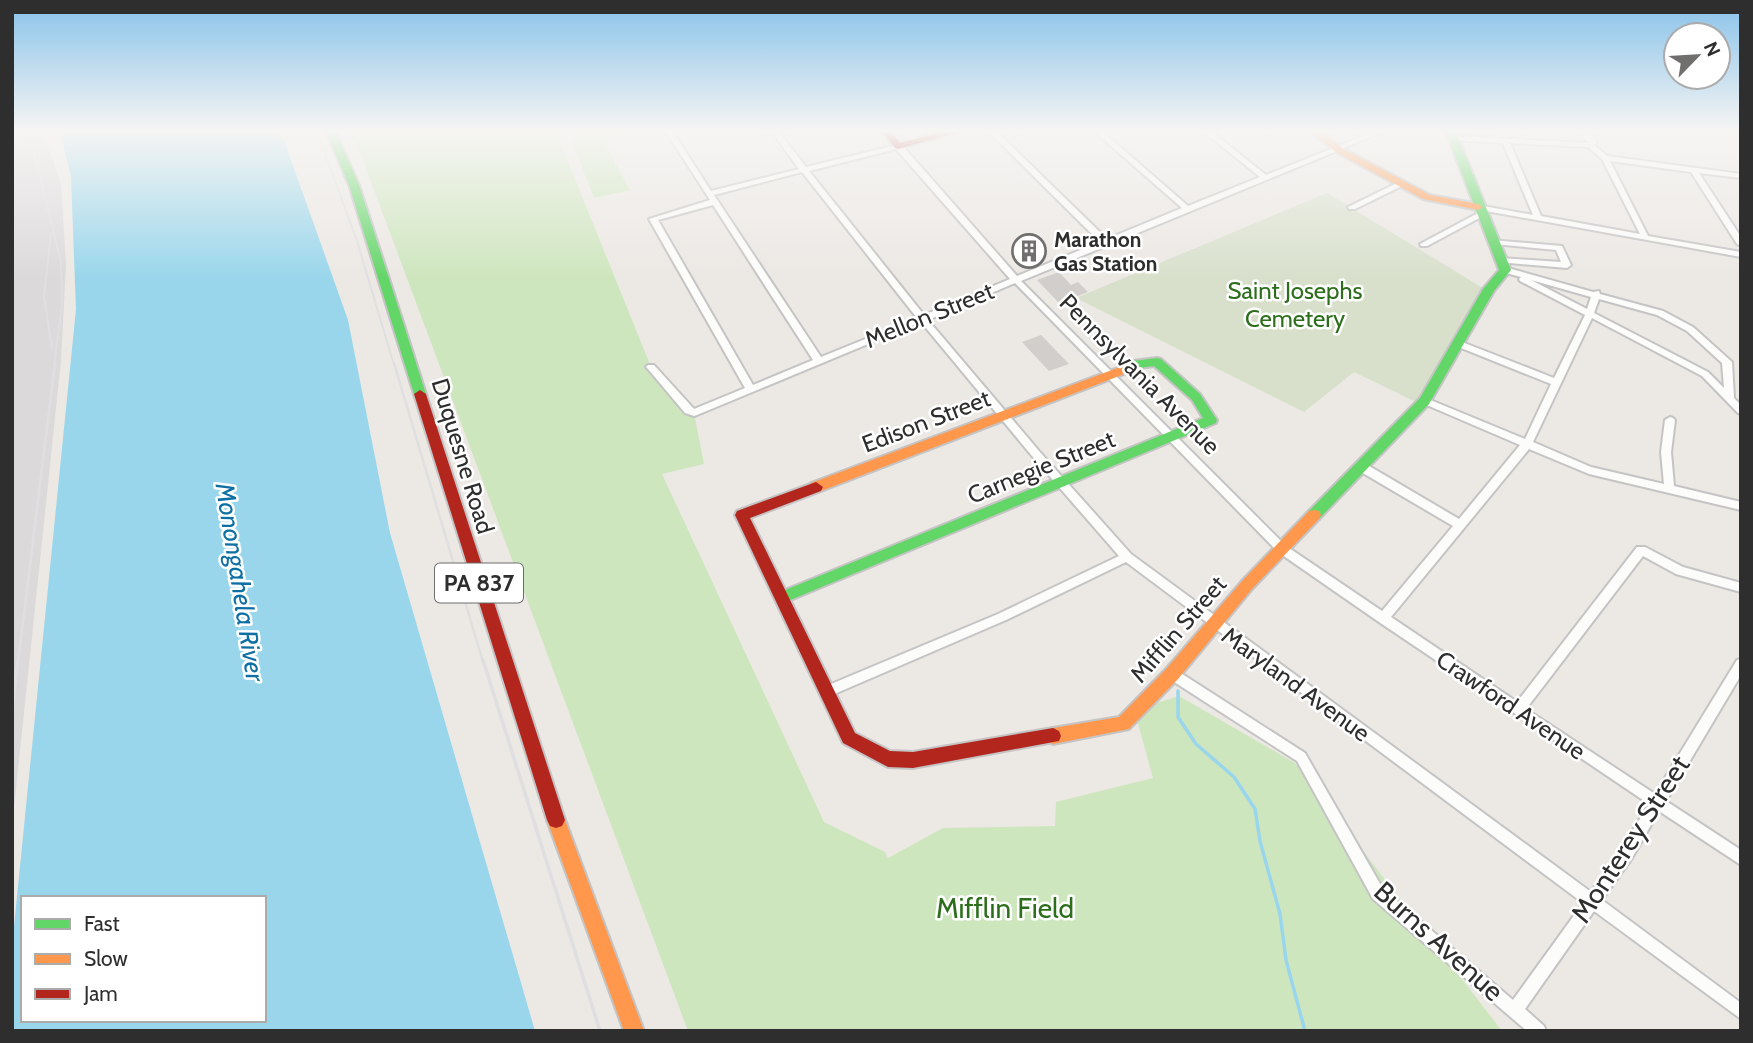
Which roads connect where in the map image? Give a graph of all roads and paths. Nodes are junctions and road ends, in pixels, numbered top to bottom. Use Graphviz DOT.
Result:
graph roads {
  1 [pos="352,181"];
  2 [pos="700,181"];
  3 [pos="769,181"];
  4 [pos="812,181"];
  5 [pos="929,181"];
  6 [pos="1042,181"];
  7 [pos="1155,181"];
  8 [pos="1259,181"];
  9 [pos="1396,181"];
  10 [pos="1469,181"];
  11 [pos="1522,181"];
  12 [pos="1616,181"];
  13 [pos="1700,181"];
  14 [pos="1402,184"];
  15 [pos="711,198"];
  16 [pos="1352,207"];
  17 [pos="1187,208"];
  18 [pos="1480,211"];
  19 [pos="1538,218"];
  20 [pos="1645,237"];
  21 [pos="1494,242"];
  22 [pos="1106,243"];
  23 [pos="1424,244"];
  24 [pos="1741,244"];
  25 [pos="1741,255"];
  26 [pos="1503,265"];
  27 [pos="1016,280"];
  28 [pos="1596,293"];
  29 [pos="1590,313"];
  30 [pos="919,318"];
  31 [pos="1458,344"];
  32 [pos="818,360"];
  33 [pos="651,367"];
  34 [pos="1125,370"];
  35 [pos="1111,377"];
  36 [pos="1557,383"];
  37 [pos="751,390"];
  38 [pos="1729,398"];
  39 [pos="1425,401"];
  40 [pos="1741,411"];
  41 [pos="1004,415"];
  42 [pos="1670,420"];
  43 [pos="1171,438"];
  44 [pos="1527,444"];
  45 [pos="1360,466"];
  46 [pos="1059,484"];
  47 [pos="1669,488"];
  48 [pos="1741,506"];
  49 [pos="742,515"];
  50 [pos="1460,525"];
  51 [pos="1282,549"];
  52 [pos="1127,557"];
  53 [pos="1741,588"];
  54 [pos="783,597"];
  55 [pos="1383,619"];
  56 [pos="1213,623"];
  57 [pos="1741,664"];
  58 [pos="1172,674"];
  59 [pos="828,691"];
  60 [pos="1518,710"];
  61 [pos="1656,802"];
  62 [pos="1741,858"];
  63 [pos="1594,903"];
  64 [pos="1515,1010"];
  65 [pos="1741,1012"];
  66 [pos="634,1031"];
  67 [pos="1539,1031"];
  1 -- 66 [label="street, Duquesne Road / PA 837"];
  2 -- 15 [label="street"];
  3 -- 15 [label="street"];
  4 -- 30 [label="street, Maryland Avenue"];
  5 -- 27 [label="street, Pennsylvania Avenue"];
  6 -- 22 [label="street"];
  7 -- 17 [label="street"];
  8 -- 17 [label="street, Mellon Street"];
  9 -- 14 [label="street"];
  10 -- 18 [label="street"];
  11 -- 19 [label="street"];
  12 -- 20 [label="street"];
  13 -- 24 [label="street"];
  14 -- 16 [label="street"];
  14 -- 18 [label="street"];
  15 -- 32 [label="street"];
  15 -- 37 [label="street"];
  17 -- 22 [label="street, Mellon Street"];
  18 -- 19 [label="street"];
  18 -- 21 [label="street"];
  18 -- 23 [label="street"];
  19 -- 20 [label="street"];
  20 -- 25 [label="street"];
  21 -- 26 [label="street"];
  21 -- 26 [label="street"];
  22 -- 27 [label="street, Mellon Street"];
  26 -- 28 [label="street"];
  26 -- 29 [label="street"];
  26 -- 31 [label="street, Mifflin Street"];
  27 -- 30 [label="street, Mellon Street"];
  27 -- 35 [label="street, Pennsylvania Avenue"];
  28 -- 29 [label="street"];
  28 -- 38 [label="street"];
  29 -- 36 [label="street"];
  29 -- 38 [label="street"];
  30 -- 32 [label="street, Mellon Street"];
  30 -- 41 [label="street, Maryland Avenue"];
  31 -- 36 [label="street"];
  31 -- 39 [label="street, Mifflin Street"];
  32 -- 37 [label="street, Mellon Street"];
  33 -- 37 [label="street, Mellon Street"];
  34 -- 35 [label="street, Edison Street"];
  34 -- 43 [label="street, Carnegie Street"];
  35 -- 41 [label="street, Edison Street"];
  35 -- 43 [label="street, Pennsylvania Avenue"];
  36 -- 44 [label="street"];
  38 -- 40 [label="street"];
  39 -- 44 [label="street"];
  39 -- 45 [label="street, Mifflin Street"];
  41 -- 46 [label="street, Maryland Avenue"];
  41 -- 49 [label="street, Edison Street"];
  42 -- 47 [label="street"];
  43 -- 46 [label="street, Carnegie Street"];
  43 -- 51 [label="street, Pennsylvania Avenue"];
  44 -- 47 [label="street"];
  44 -- 50 [label="street"];
  45 -- 50 [label="street"];
  45 -- 51 [label="street, Mifflin Street"];
  46 -- 52 [label="street, Maryland Avenue"];
  46 -- 54 [label="street, Carnegie Street"];
  47 -- 48 [label="street"];
  49 -- 54 [label="street, Mifflin Street"];
  50 -- 55 [label="street"];
  51 -- 55 [label="street, Crawford Avenue"];
  51 -- 56 [label="street, Mifflin Street"];
  52 -- 56 [label="street, Maryland Avenue"];
  52 -- 59 [label="street"];
  53 -- 60 [label="street"];
  54 -- 59 [label="street, Mifflin Street"];
  55 -- 60 [label="street, Crawford Avenue"];
  56 -- 58 [label="street, Mifflin Street"];
  56 -- 63 [label="street, Maryland Avenue"];
  57 -- 61 [label="street, Monterey Street"];
  58 -- 59 [label="street, Mifflin Street"];
  58 -- 64 [label="street, Burns Avenue"];
  60 -- 61 [label="street, Crawford Avenue"];
  61 -- 62 [label="street, Crawford Avenue"];
  61 -- 63 [label="street, Monterey Street"];
  63 -- 64 [label="street, Monterey Street"];
  63 -- 65 [label="street, Maryland Avenue"];
  64 -- 67 [label="street, Burns Avenue"];
}
